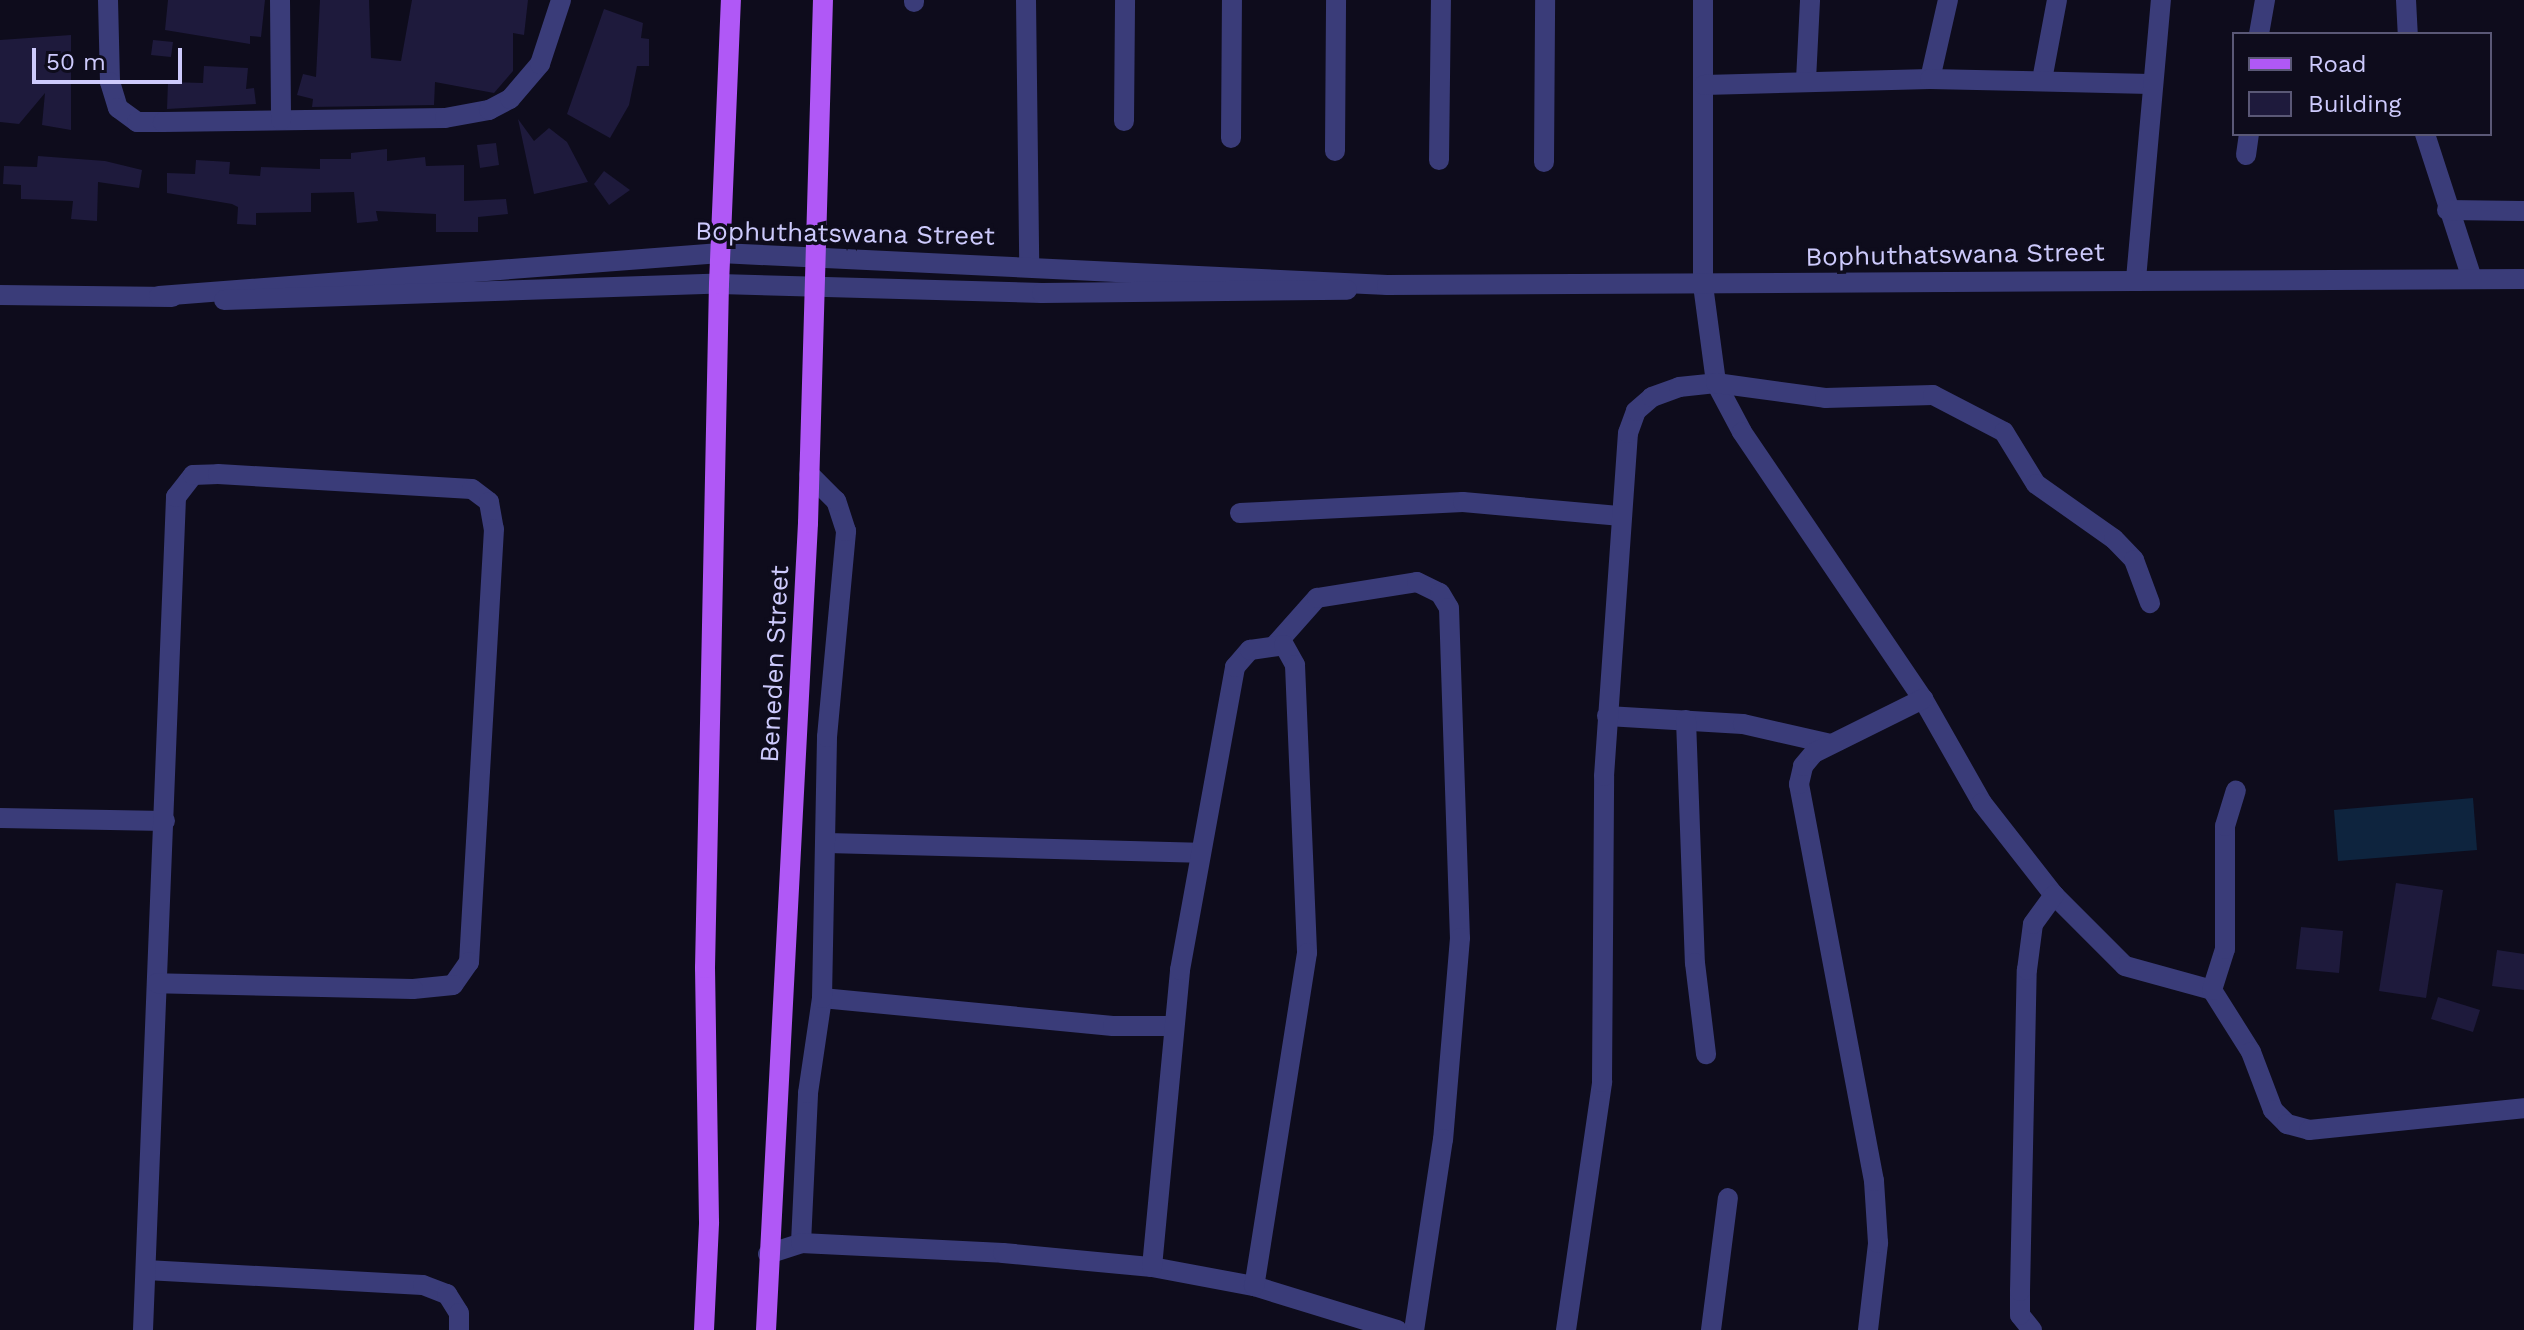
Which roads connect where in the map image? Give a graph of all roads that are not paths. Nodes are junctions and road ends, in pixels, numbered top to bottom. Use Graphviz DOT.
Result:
graph roads {
  1 [pos="108,0"];
  2 [pos="280,0"];
  3 [pos="561,0"];
  4 [pos="731,0"];
  5 [pos="823,0"];
  6 [pos="1026,0"];
  7 [pos="1125,0"];
  8 [pos="1232,0"];
  9 [pos="1336,0"];
  10 [pos="1441,0"];
  11 [pos="1545,0"];
  12 [pos="1703,0"];
  13 [pos="1810,0"];
  14 [pos="1948,0"];
  15 [pos="2057,0"];
  16 [pos="2161,0"];
  17 [pos="2265,0"];
  18 [pos="2406,0"];
  19 [pos="2259,32"];
  20 [pos="2408,32"];
  21 [pos="1930,79"];
  22 [pos="1806,80"];
  23 [pos="2042,80"];
  24 [pos="2150,84"];
  25 [pos="1704,85"];
  26 [pos="281,120"];
  27 [pos="1124,121"];
  28 [pos="2249,136"];
  29 [pos="2426,136"];
  30 [pos="1231,138"];
  31 [pos="1335,151"];
  32 [pos="2246,155"];
  33 [pos="1439,160"];
  34 [pos="1544,162"];
  35 [pos="2447,210"];
  36 [pos="2524,211"];
  37 [pos="720,253"];
  38 [pos="813,258"];
  39 [pos="1029,264"];
  40 [pos="2136,279"];
  41 [pos="2472,279"];
  42 [pos="2524,279"];
  43 [pos="719,284"];
  44 [pos="1387,285"];
  45 [pos="1703,285"];
  46 [pos="813,291"];
  47 [pos="0,295"];
  48 [pos="159,296"];
  49 [pos="1716,383"];
  50 [pos="809,474"];
  51 [pos="1240,513"];
  52 [pos="1621,516"];
  53 [pos="2150,603"];
  54 [pos="1276,644"];
  55 [pos="1923,699"];
  56 [pos="1607,716"];
  57 [pos="1686,720"];
  58 [pos="1830,744"];
  59 [pos="2236,791"];
  60 [pos="0,818"];
  61 [pos="165,821"];
  62 [pos="827,843"];
  63 [pos="1198,853"];
  64 [pos="2054,895"];
  65 [pos="157,983"];
  66 [pos="2212,990"];
  67 [pos="822,998"];
  68 [pos="1173,1026"];
  69 [pos="1706,1054"];
  70 [pos="2524,1108"];
  71 [pos="1728,1198"];
  72 [pos="801,1243"];
  73 [pos="768,1254"];
  74 [pos="1152,1267"];
  75 [pos="146,1270"];
  76 [pos="1254,1286"];
  77 [pos="143,1330"];
  78 [pos="459,1330"];
  79 [pos="704,1330"];
  80 [pos="766,1330"];
  81 [pos="1397,1330"];
  82 [pos="1414,1330"];
  83 [pos="1566,1330"];
  84 [pos="1711,1330"];
  85 [pos="1868,1330"];
  86 [pos="2032,1330"];
  1 -- 26 [label="street"];
  2 -- 26 [label="street"];
  3 -- 26 [label="street"];
  4 -- 37 [label="main road"];
  5 -- 38 [label="main road, Beneden Street"];
  6 -- 39 [label="street"];
  7 -- 27 [label="street"];
  8 -- 30 [label="street"];
  9 -- 31 [label="street"];
  10 -- 33 [label="street"];
  11 -- 34 [label="street"];
  12 -- 25 [label="street"];
  13 -- 22 [label="street"];
  14 -- 21 [label="street"];
  15 -- 23 [label="street"];
  16 -- 24 [label="street"];
  17 -- 19 [label="street"];
  18 -- 20 [label="street"];
  21 -- 22 [label="street"];
  21 -- 23 [label="street"];
  22 -- 25 [label="street"];
  23 -- 24 [label="street"];
  24 -- 40 [label="street"];
  25 -- 45 [label="street"];
  28 -- 32 [label="street"];
  29 -- 35 [label="street"];
  35 -- 36 [label="street"];
  35 -- 41 [label="street"];
  37 -- 38 [label="street, Bophuthatswana Street"];
  37 -- 43 [label="main road"];
  37 -- 48 [label="street, Bophuthatswana Street"];
  38 -- 39 [label="street, Bophuthatswana Street"];
  38 -- 46 [label="main road, Beneden Street"];
  39 -- 44 [label="street, Bophuthatswana Street"];
  40 -- 41 [label="street, Bophuthatswana Street"];
  40 -- 45 [label="street, Bophuthatswana Street"];
  41 -- 42 [label="street, Bophuthatswana Street"];
  43 -- 46 [label="street, Bophuthatswana Street"];
  43 -- 48 [label="street, Bophuthatswana Street"];
  43 -- 79 [label="main road"];
  44 -- 45 [label="street, Bophuthatswana Street"];
  44 -- 46 [label="street, Bophuthatswana Street"];
  45 -- 49 [label="street"];
  46 -- 50 [label="main road, Beneden Street"];
  47 -- 48 [label="street, Bophuthatswana Street"];
  49 -- 52 [label="street"];
  49 -- 53 [label="street"];
  49 -- 55 [label="street"];
  50 -- 62 [label="street"];
  50 -- 73 [label="main road, Beneden Street"];
  51 -- 52 [label="street"];
  52 -- 56 [label="street"];
  54 -- 63 [label="street"];
  54 -- 76 [label="street"];
  54 -- 82 [label="street"];
  55 -- 58 [label="street"];
  55 -- 64 [label="street"];
  56 -- 57 [label="street"];
  56 -- 83 [label="street"];
  57 -- 58 [label="street"];
  57 -- 69 [label="street"];
  58 -- 85 [label="street"];
  59 -- 66 [label="street"];
  60 -- 61 [label="street"];
  61 -- 65 [label="street"];
  61 -- 65 [label="street"];
  62 -- 63 [label="street"];
  62 -- 67 [label="street"];
  63 -- 68 [label="street"];
  64 -- 66 [label="street"];
  64 -- 86 [label="street"];
  65 -- 75 [label="street"];
  66 -- 70 [label="street"];
  67 -- 68 [label="street"];
  67 -- 72 [label="street"];
  68 -- 74 [label="street"];
  71 -- 84 [label="street"];
  72 -- 73 [label="street"];
  72 -- 74 [label="street"];
  73 -- 80 [label="main road, Beneden Street"];
  74 -- 76 [label="street"];
  75 -- 77 [label="street"];
  75 -- 78 [label="street"];
  76 -- 81 [label="street"];
}
